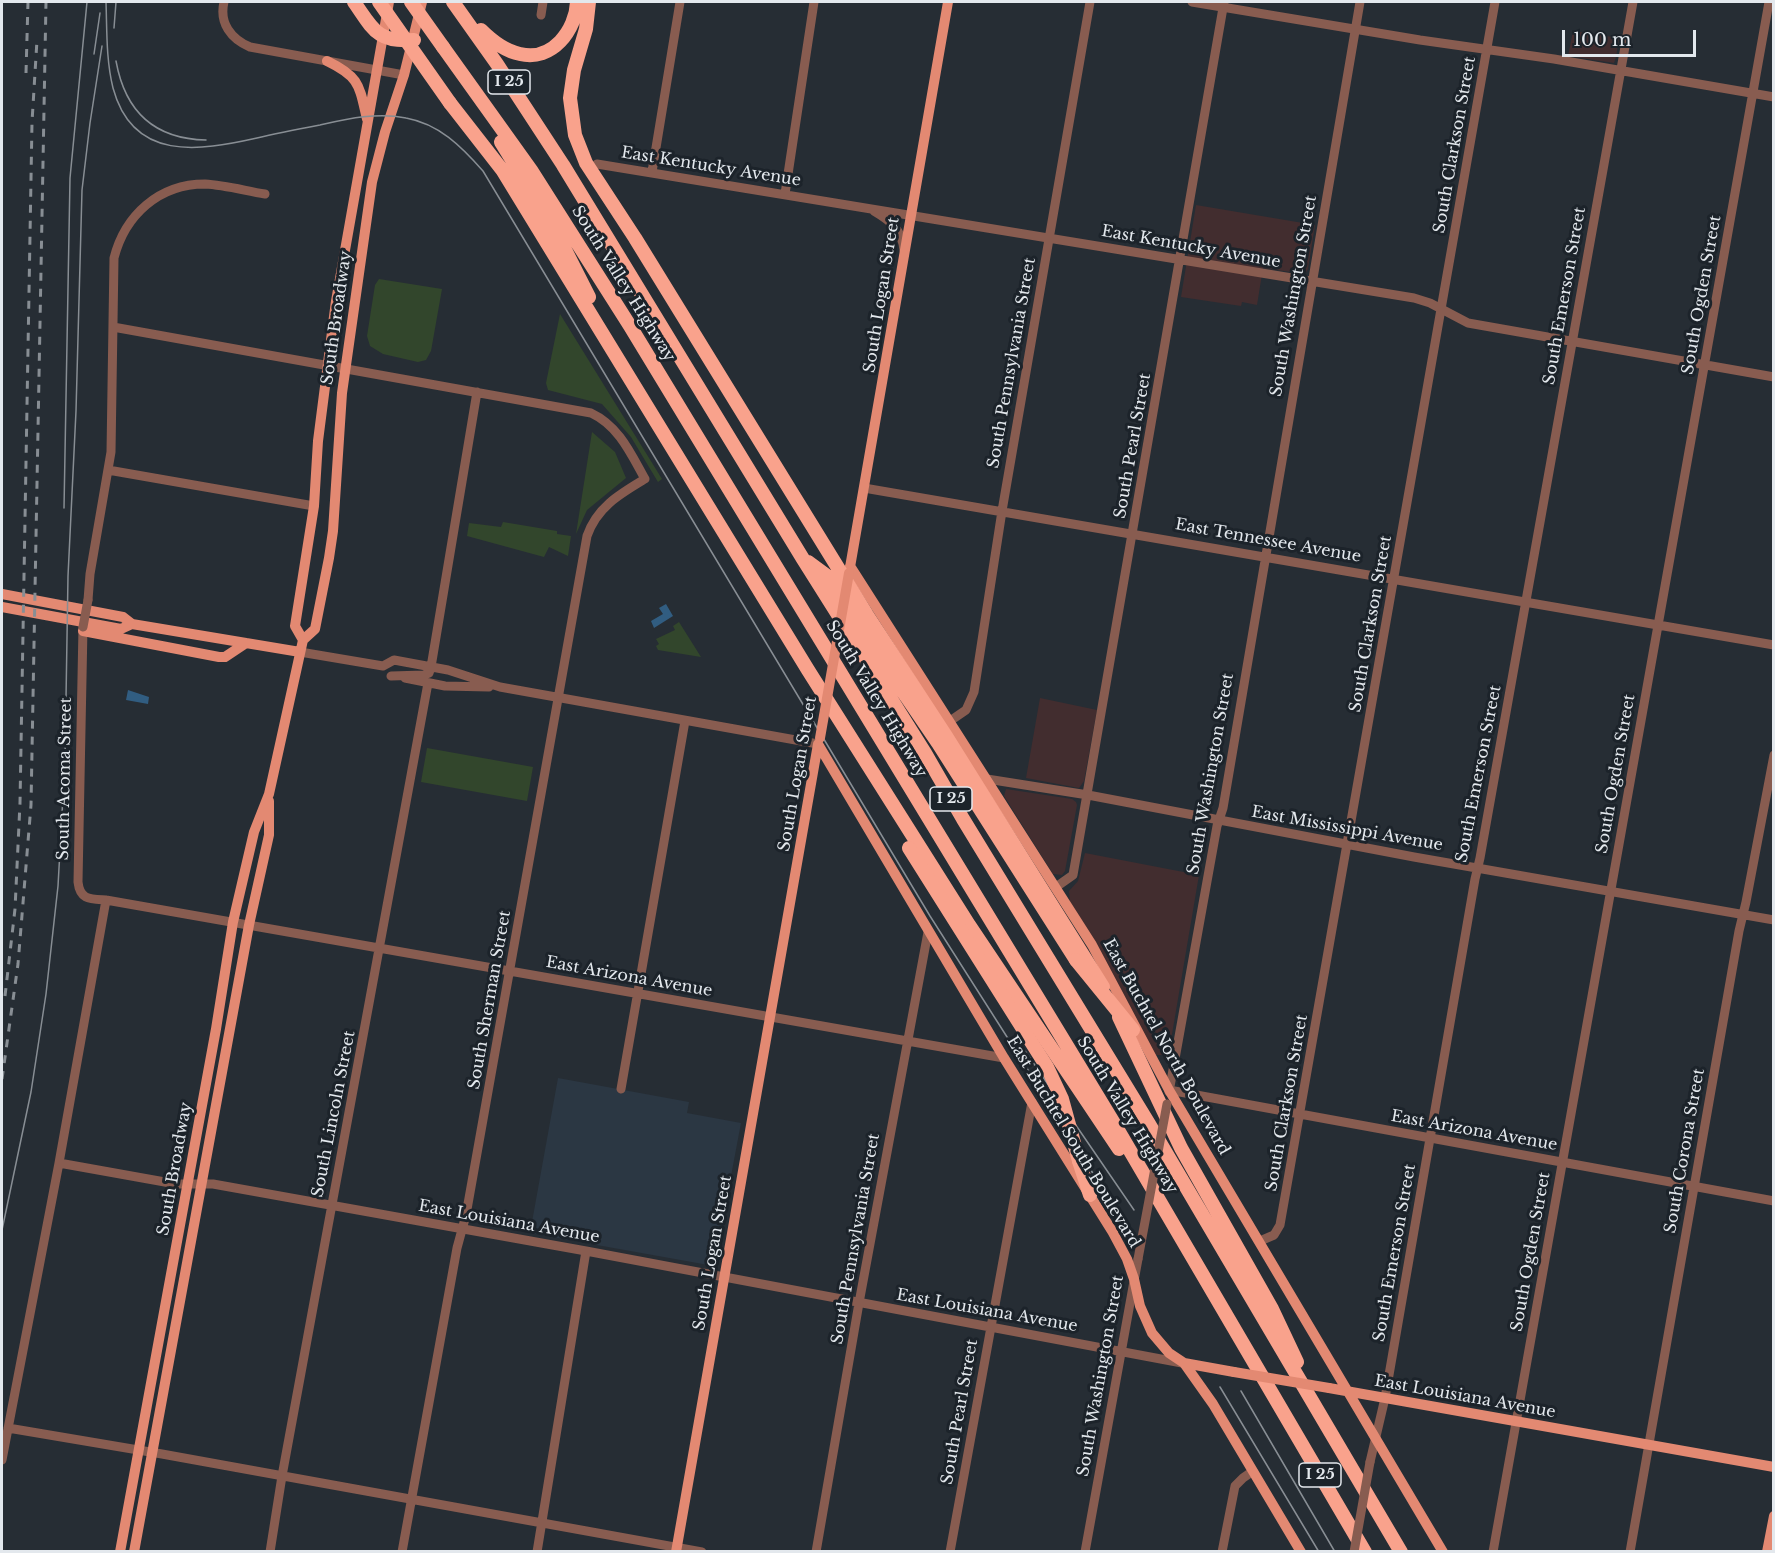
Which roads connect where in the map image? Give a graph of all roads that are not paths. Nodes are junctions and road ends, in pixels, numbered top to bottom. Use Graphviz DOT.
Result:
graph roads {
  1 [pos="224,2"];
  2 [pos="354,2"];
  3 [pos="379,2"];
  4 [pos="389,2"];
  5 [pos="411,2"];
  6 [pos="422,2"];
  7 [pos="453,2"];
  8 [pos="543,2"];
  9 [pos="590,2"];
  10 [pos="680,2"];
  11 [pos="814,2"];
  12 [pos="948,2"];
  13 [pos="1090,2"];
  14 [pos="1192,2"];
  15 [pos="1360,2"];
  16 [pos="1495,2"];
  17 [pos="1632,2"];
  18 [pos="1769,2"];
  19 [pos="1223,4"];
  20 [pos="576,8"];
  21 [pos="541,15"];
  22 [pos="1355,29"];
  23 [pos="382,36"];
  24 [pos="414,40"];
  25 [pos="1487,49"];
  26 [pos="327,61"];
  27 [pos="378,70"];
  28 [pos="459,70"];
  29 [pos="1621,70"];
  30 [pos="404,75"];
  31 [pos="1752,94"];
  32 [pos="1773,98"];
  33 [pos="368,122"];
  34 [pos="597,164"];
  35 [pos="652,172"];
  36 [pos="265,194"];
  37 [pos="785,194"];
  38 [pos="867,207"];
  39 [pos="910,215"];
  40 [pos="1049,238"];
  41 [pos="904,254"];
  42 [pos="1180,260"];
  43 [pos="1311,283"];
  44 [pos="1441,309"];
  45 [pos="113,327"];
  46 [pos="1572,341"];
  47 [pos="327,365"];
  48 [pos="1704,365"];
  49 [pos="345,368"];
  50 [pos="1773,377"];
  51 [pos="477,392"];
  52 [pos="650,412"];
  53 [pos="108,470"];
  54 [pos="864,488"];
  55 [pos="314,506"];
  56 [pos="1002,511"];
  57 [pos="1133,534"];
  58 [pos="1265,556"];
  59 [pos="803,559"];
  60 [pos="849,569"];
  61 [pos="1395,578"];
  62 [pos="2,594"];
  63 [pos="1527,603"];
  64 [pos="2,607"];
  65 [pos="132,624"];
  66 [pos="1658,625"];
  67 [pos="83,629"];
  68 [pos="303,640"];
  69 [pos="246,643"];
  70 [pos="1773,645"];
  71 [pos="300,652"];
  72 [pos="383,666"];
  73 [pos="431,667"];
  74 [pos="808,670"];
  75 [pos="391,676"];
  76 [pos="428,683"];
  77 [pos="501,687"];
  78 [pos="559,698"];
  79 [pos="950,720"];
  80 [pos="686,721"];
  81 [pos="819,741"];
  82 [pos="1773,756"];
  83 [pos="987,779"];
  84 [pos="269,794"];
  85 [pos="1088,795"];
  86 [pos="1219,820"];
  87 [pos="1347,844"];
  88 [pos="1477,867"];
  89 [pos="1056,887"];
  90 [pos="1611,891"];
  91 [pos="106,900"];
  92 [pos="1743,915"];
  93 [pos="1773,920"];
  94 [pos="233,922"];
  95 [pos="249,925"];
  96 [pos="928,932"];
  97 [pos="380,949"];
  98 [pos="510,971"];
  99 [pos="638,994"];
  100 [pos="771,1017"];
  101 [pos="907,1041"];
  102 [pos="1145,1047"];
  103 [pos="1004,1058"];
  104 [pos="621,1089"];
  105 [pos="1169,1090"];
  106 [pos="1032,1102"];
  107 [pos="1299,1116"];
  108 [pos="1430,1138"];
  109 [pos="1562,1161"];
  110 [pos="59,1163"];
  111 [pos="195,1184"];
  112 [pos="1694,1187"];
  113 [pos="1090,1195"];
  114 [pos="1773,1202"];
  115 [pos="332,1206"];
  116 [pos="461,1229"];
  117 [pos="1260,1241"];
  118 [pos="1185,1245"];
  119 [pos="586,1251"];
  120 [pos="724,1276"];
  121 [pos="1134,1279"];
  122 [pos="859,1303"];
  123 [pos="991,1327"];
  124 [pos="1121,1351"];
  125 [pos="1184,1363"];
  126 [pos="1347,1391"];
  127 [pos="1385,1398"];
  128 [pos="1516,1422"];
  129 [pos="8,1428"];
  130 [pos="1333,1437"];
  131 [pos="1376,1440"];
  132 [pos="1648,1445"];
  133 [pos="145,1451"];
  134 [pos="2,1460"];
  135 [pos="1773,1467"];
  136 [pos="1253,1471"];
  137 [pos="282,1476"];
  138 [pos="411,1499"];
  139 [pos="1773,1516"];
  140 [pos="542,1523"];
  141 [pos="677,1549"];
  142 [pos="120,1551"];
  143 [pos="134,1551"];
  144 [pos="270,1551"];
  145 [pos="402,1551"];
  146 [pos="537,1551"];
  147 [pos="702,1551"];
  148 [pos="816,1551"];
  149 [pos="950,1551"];
  150 [pos="1085,1551"];
  151 [pos="1222,1551"];
  152 [pos="1301,1551"];
  153 [pos="1354,1551"];
  154 [pos="1365,1551"];
  155 [pos="1401,1551"];
  156 [pos="1443,1551"];
  157 [pos="1493,1551"];
  158 [pos="1630,1551"];
  159 [pos="1767,1551"];
  1 -- 26 [label="street"];
  2 -- 23 [label="highway"];
  3 -- 52 [label="highway, bridge"];
  4 -- 23 [label="main road, South Broadway"];
  5 -- 28 [label="highway, South Valley Highway / I 25, bridge"];
  6 -- 24 [label="main road, South Broadway"];
  7 -- 20 [label="highway"];
  7 -- 59 [label="highway, South Valley Highway / I 25"];
  8 -- 21 [label="street"];
  9 -- 130 [label="highway"];
  10 -- 35 [label="street"];
  11 -- 37 [label="street"];
  12 -- 39 [label="main road, South Logan Street"];
  13 -- 40 [label="street, South Pennsylvania Street"];
  14 -- 19 [label="street"];
  15 -- 22 [label="street, South Washington Street"];
  16 -- 25 [label="street, South Clarkson Street"];
  17 -- 29 [label="street, South Emerson Street"];
  18 -- 31 [label="street, South Ogden Street"];
  19 -- 22 [label="street"];
  19 -- 42 [label="street, South Pearl Street"];
  22 -- 25 [label="street"];
  22 -- 43 [label="street, South Washington Street"];
  23 -- 24 [label="highway"];
  23 -- 27 [label="main road, South Broadway"];
  24 -- 30 [label="main road, South Broadway"];
  25 -- 29 [label="street"];
  25 -- 44 [label="street, South Clarkson Street"];
  26 -- 27 [label="street"];
  26 -- 33 [label="main road"];
  27 -- 30 [label="street"];
  27 -- 33 [label="main road, South Broadway"];
  28 -- 52 [label="highway"];
  28 -- 118 [label="highway, South Valley Highway / I 25"];
  29 -- 31 [label="street"];
  29 -- 46 [label="street, South Emerson Street"];
  30 -- 49 [label="main road, South Broadway"];
  31 -- 32 [label="street"];
  31 -- 48 [label="street, South Ogden Street"];
  33 -- 47 [label="main road, South Broadway"];
  34 -- 35 [label="street, East Kentucky Avenue"];
  35 -- 37 [label="street, East Kentucky Avenue"];
  36 -- 45 [label="street, South Acoma Street"];
  37 -- 38 [label="street, East Kentucky Avenue"];
  38 -- 39 [label="street, East Kentucky Avenue"];
  38 -- 41 [label="street"];
  39 -- 40 [label="street, East Kentucky Avenue"];
  39 -- 41 [label="main road, South Logan Street"];
  40 -- 42 [label="street, East Kentucky Avenue"];
  40 -- 56 [label="street, South Pennsylvania Street"];
  41 -- 54 [label="main road, South Logan Street"];
  42 -- 43 [label="street, East Kentucky Avenue"];
  42 -- 57 [label="street, South Pearl Street"];
  43 -- 44 [label="street, East Kentucky Avenue"];
  43 -- 58 [label="street, South Washington Street"];
  44 -- 46 [label="street, East Kentucky Avenue"];
  44 -- 61 [label="street, South Clarkson Street"];
  45 -- 47 [label="street"];
  45 -- 53 [label="street, South Acoma Street"];
  46 -- 48 [label="street, East Kentucky Avenue"];
  46 -- 63 [label="street, South Emerson Street"];
  47 -- 49 [label="street"];
  47 -- 55 [label="main road, South Broadway"];
  48 -- 50 [label="street, East Kentucky Avenue"];
  48 -- 66 [label="street, South Ogden Street"];
  49 -- 51 [label="street"];
  49 -- 68 [label="main road, South Broadway"];
  51 -- 73 [label="street"];
  51 -- 78 [label="street, South Sherman Street"];
  52 -- 74 [label="highway"];
  53 -- 55 [label="street"];
  53 -- 67 [label="street, South Acoma Street, bridge"];
  54 -- 56 [label="street, East Tennessee Avenue"];
  54 -- 60 [label="main road, South Logan Street"];
  55 -- 68 [label="main road, South Broadway"];
  56 -- 57 [label="street, East Tennessee Avenue"];
  56 -- 79 [label="street, South Pennsylvania Street"];
  57 -- 58 [label="street, East Tennessee Avenue"];
  57 -- 85 [label="street, South Pearl Street"];
  58 -- 61 [label="street, East Tennessee Avenue"];
  58 -- 86 [label="street, South Washington Street"];
  59 -- 102 [label="highway, bridge"];
  59 -- 130 [label="highway, South Valley Highway / I 25"];
  60 -- 79 [label="main road, East Buchtel North Boulevard"];
  60 -- 81 [label="main road, South Logan Street, bridge"];
  61 -- 63 [label="street, East Tennessee Avenue"];
  61 -- 87 [label="street, South Clarkson Street"];
  62 -- 65 [label="main road"];
  63 -- 66 [label="street, East Tennessee Avenue"];
  63 -- 88 [label="street, South Emerson Street"];
  64 -- 65 [label="main road"];
  65 -- 69 [label="main road"];
  66 -- 70 [label="street, East Tennessee Avenue"];
  66 -- 90 [label="street, South Ogden Street"];
  67 -- 69 [label="main road"];
  67 -- 91 [label="street, South Acoma Street"];
  68 -- 71 [label="main road, South Broadway"];
  69 -- 71 [label="main road"];
  71 -- 72 [label="street"];
  71 -- 84 [label="main road, South Broadway"];
  72 -- 73 [label="street"];
  72 -- 75 [label="street"];
  73 -- 75 [label="street"];
  73 -- 77 [label="street"];
  74 -- 113 [label="highway, bridge"];
  74 -- 118 [label="highway"];
  75 -- 76 [label="street"];
  76 -- 77 [label="street"];
  76 -- 97 [label="street, South Lincoln Street"];
  77 -- 78 [label="street"];
  78 -- 80 [label="street"];
  78 -- 98 [label="street, South Sherman Street"];
  79 -- 83 [label="main road, East Buchtel North Boulevard"];
  80 -- 81 [label="street"];
  80 -- 99 [label="street"];
  81 -- 96 [label="main road, East Buchtel South Boulevard"];
  81 -- 100 [label="main road, South Logan Street"];
  82 -- 92 [label="street, South Corona Street"];
  83 -- 85 [label="street, East Mississippi Avenue"];
  83 -- 89 [label="main road, East Buchtel North Boulevard"];
  84 -- 94 [label="main road, South Broadway"];
  84 -- 95 [label="main road, South Broadway"];
  85 -- 86 [label="street, East Mississippi Avenue"];
  85 -- 89 [label="street, South Pearl Street"];
  86 -- 87 [label="street, East Mississippi Avenue"];
  86 -- 105 [label="street, South Washington Street"];
  87 -- 88 [label="street, East Mississippi Avenue"];
  87 -- 107 [label="street, South Clarkson Street"];
  88 -- 90 [label="street, East Mississippi Avenue"];
  88 -- 108 [label="street, South Emerson Street"];
  89 -- 102 [label="main road, East Buchtel North Boulevard"];
  90 -- 92 [label="street, East Mississippi Avenue"];
  90 -- 109 [label="street, South Ogden Street"];
  91 -- 94 [label="street, East Arizona Avenue"];
  91 -- 110 [label="street"];
  92 -- 93 [label="street, East Mississippi Avenue"];
  92 -- 112 [label="street, South Corona Street"];
  94 -- 95 [label="street, East Arizona Avenue"];
  94 -- 111 [label="main road, South Broadway"];
  95 -- 97 [label="street, East Arizona Avenue"];
  95 -- 111 [label="main road, South Broadway"];
  96 -- 101 [label="street, South Pennsylvania Street"];
  96 -- 103 [label="main road, East Buchtel South Boulevard"];
  97 -- 98 [label="street, East Arizona Avenue"];
  97 -- 115 [label="street, South Lincoln Street"];
  98 -- 99 [label="street, East Arizona Avenue"];
  98 -- 116 [label="street, South Sherman Street"];
  99 -- 100 [label="street, East Arizona Avenue"];
  99 -- 104 [label="street"];
  100 -- 101 [label="street, East Arizona Avenue"];
  100 -- 120 [label="main road, South Logan Street"];
  101 -- 103 [label="street, East Arizona Avenue"];
  101 -- 122 [label="street, South Pennsylvania Street"];
  102 -- 105 [label="main road, East Buchtel North Boulevard"];
  103 -- 106 [label="main road, East Buchtel South Boulevard"];
  105 -- 107 [label="street, East Arizona Avenue"];
  105 -- 117 [label="main road, East Buchtel North Boulevard"];
  105 -- 121 [label="street, South Washington Street, bridge"];
  106 -- 113 [label="main road, East Buchtel South Boulevard"];
  106 -- 123 [label="street, South Pearl Street"];
  107 -- 108 [label="street, East Arizona Avenue"];
  107 -- 117 [label="street, South Clarkson Street"];
  108 -- 109 [label="street, East Arizona Avenue"];
  108 -- 127 [label="street, South Emerson Street"];
  109 -- 112 [label="street, East Arizona Avenue"];
  109 -- 128 [label="street, South Ogden Street"];
  110 -- 111 [label="street, East Louisiana Avenue"];
  110 -- 129 [label="street"];
  111 -- 115 [label="street, East Louisiana Avenue"];
  111 -- 133 [label="main road, South Broadway"];
  112 -- 114 [label="street, East Arizona Avenue"];
  112 -- 132 [label="street, South Corona Street"];
  113 -- 121 [label="main road, East Buchtel South Boulevard"];
  115 -- 116 [label="street, East Louisiana Avenue"];
  115 -- 137 [label="street, South Lincoln Street"];
  116 -- 119 [label="street, East Louisiana Avenue"];
  116 -- 138 [label="street, South Sherman Street"];
  117 -- 126 [label="main road, East Buchtel North Boulevard"];
  118 -- 154 [label="highway, South Valley Highway / I 25"];
  119 -- 120 [label="street, East Louisiana Avenue"];
  119 -- 140 [label="street"];
  120 -- 122 [label="street, East Louisiana Avenue"];
  120 -- 141 [label="main road, South Logan Street"];
  121 -- 124 [label="street, South Washington Street"];
  121 -- 125 [label="main road, East Buchtel South Boulevard"];
  122 -- 123 [label="street, East Louisiana Avenue"];
  122 -- 148 [label="street, South Pennsylvania Street"];
  123 -- 124 [label="street, East Louisiana Avenue"];
  123 -- 149 [label="street, South Pearl Street"];
  124 -- 125 [label="street, East Louisiana Avenue"];
  124 -- 150 [label="street, South Washington Street"];
  125 -- 126 [label="main road, East Louisiana Avenue, bridge"];
  125 -- 136 [label="main road, East Buchtel South Boulevard"];
  126 -- 127 [label="main road, East Louisiana Avenue"];
  126 -- 131 [label="main road, East Buchtel North Boulevard"];
  127 -- 128 [label="main road, East Louisiana Avenue"];
  127 -- 131 [label="street, South Emerson Street"];
  128 -- 132 [label="main road, East Louisiana Avenue"];
  128 -- 157 [label="street, South Ogden Street"];
  129 -- 133 [label="street"];
  129 -- 134 [label="street"];
  130 -- 155 [label="highway, South Valley Highway / I 25"];
  131 -- 153 [label="street, South Emerson Street, bridge"];
  131 -- 156 [label="main road, East Buchtel North Boulevard"];
  132 -- 135 [label="main road, East Louisiana Avenue"];
  132 -- 158 [label="street, South Corona Street"];
  133 -- 137 [label="street"];
  133 -- 142 [label="main road, South Broadway"];
  133 -- 143 [label="main road, South Broadway"];
  136 -- 151 [label="street"];
  136 -- 152 [label="main road, East Buchtel South Boulevard"];
  137 -- 138 [label="street"];
  137 -- 144 [label="street, South Lincoln Street"];
  138 -- 140 [label="street"];
  138 -- 145 [label="street, South Sherman Street"];
  139 -- 159 [label="main road"];
  140 -- 141 [label="street"];
  140 -- 146 [label="street"];
  141 -- 147 [label="street"];
}
